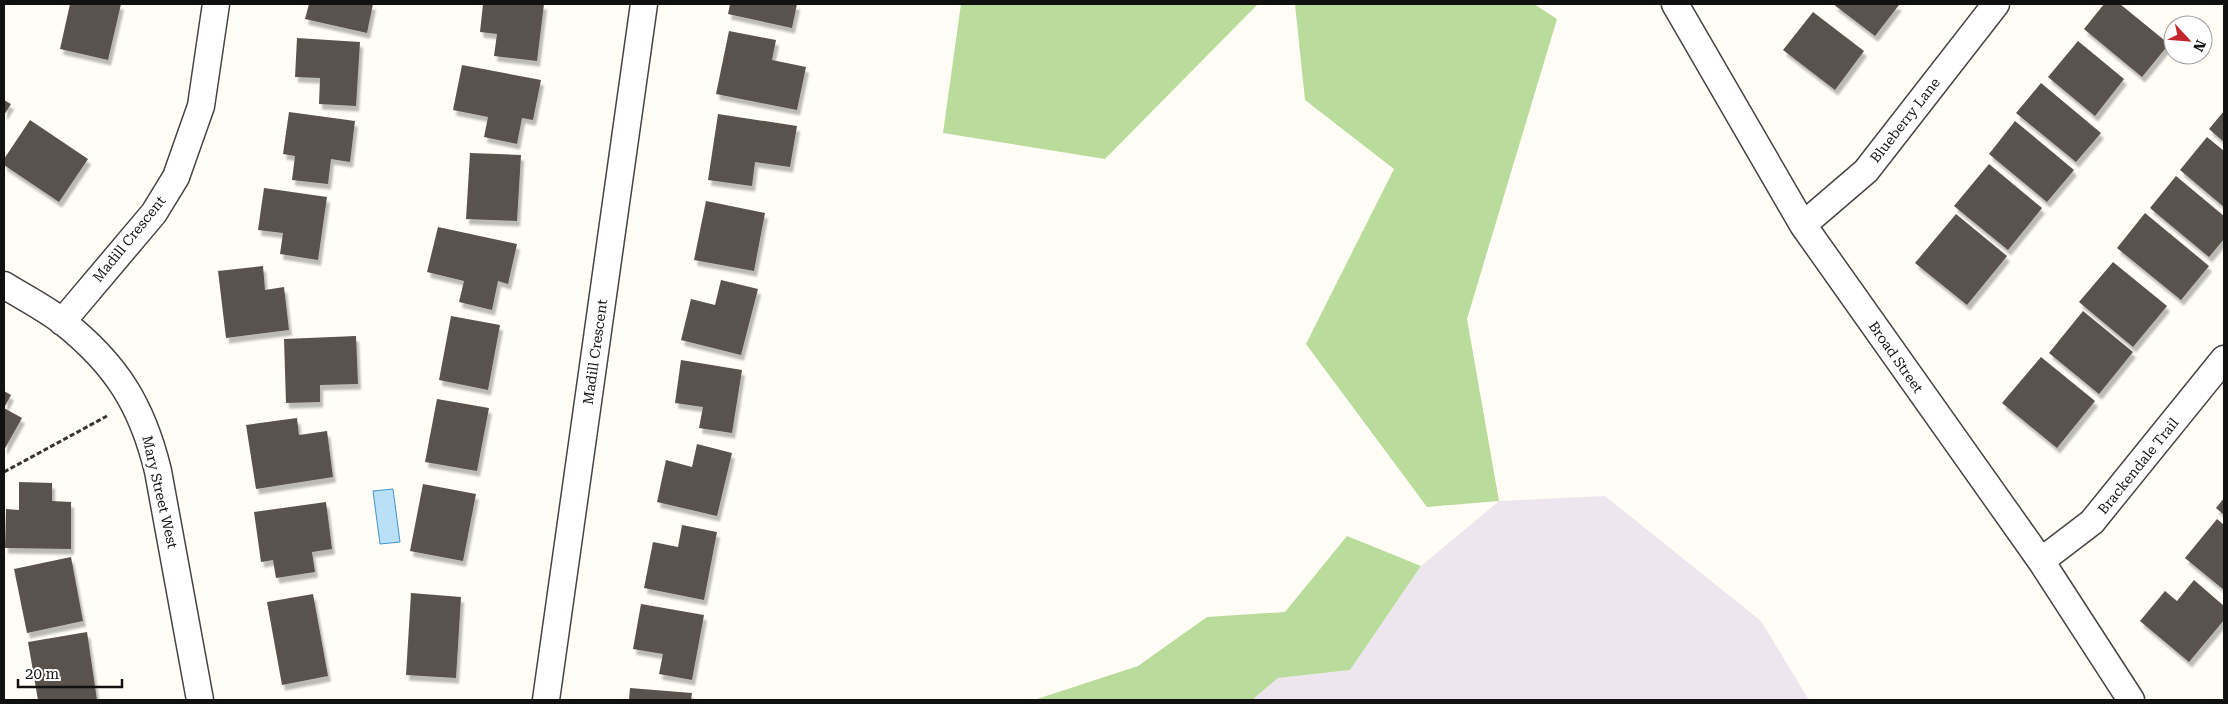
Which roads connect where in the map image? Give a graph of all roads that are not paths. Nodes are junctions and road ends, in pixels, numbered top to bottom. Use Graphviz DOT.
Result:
graph roads {
  1 [pos="216,4"];
  2 [pos="644,4"];
  3 [pos="1676,4"];
  4 [pos="1996,4"];
  5 [pos="1803,225"];
  6 [pos="4,286"];
  7 [pos="62,322"];
  8 [pos="2224,359"];
  9 [pos="2041,561"];
  10 [pos="200,700"];
  11 [pos="546,700"];
  12 [pos="2131,700"];
  1 -- 7 [label="street, Madill Crescent"];
  2 -- 11 [label="street, Madill Crescent"];
  3 -- 5 [label="street, Broad Street"];
  4 -- 5 [label="street, Blueberry Lane"];
  5 -- 9 [label="street, Broad Street"];
  6 -- 7 [label="street, Mary Street West"];
  7 -- 10 [label="street, Mary Street West"];
  8 -- 9 [label="street, Brackendale Trail"];
  9 -- 12 [label="street, Broad Street"];
}
